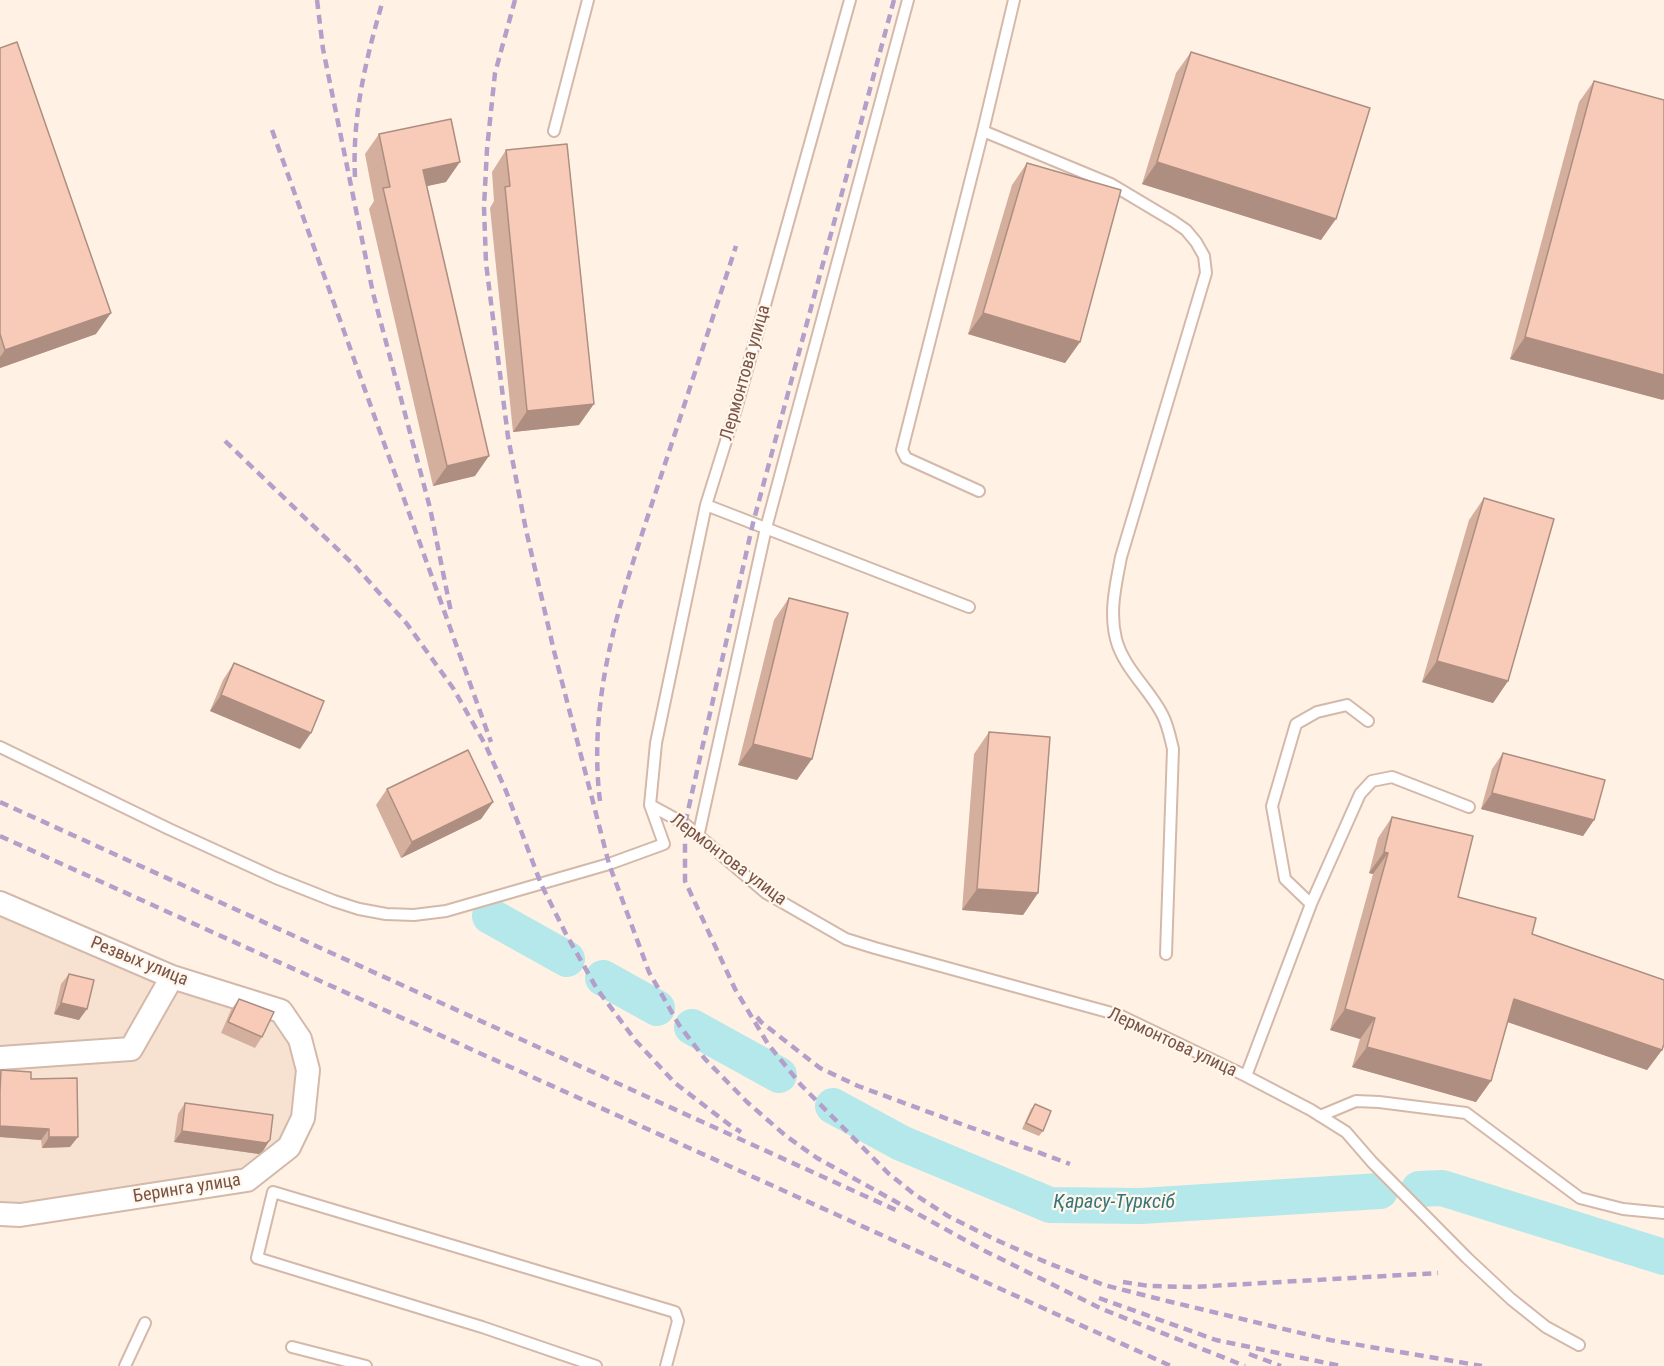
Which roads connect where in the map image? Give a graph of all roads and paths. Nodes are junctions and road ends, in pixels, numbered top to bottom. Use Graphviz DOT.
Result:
graph roads {
  1 [pos="588,0"];
  2 [pos="850,0"];
  3 [pos="908,0"];
  4 [pos="1014,0"];
  5 [pos="554,131"];
  6 [pos="983,131"];
  7 [pos="979,491"];
  8 [pos="706,506"];
  9 [pos="766,528"];
  10 [pos="969,607"];
  11 [pos="1368,721"];
  12 [pos="0,747"];
  13 [pos="650,806"];
  14 [pos="1469,807"];
  15 [pos="699,837"];
  16 [pos="0,903"];
  17 [pos="1311,904"];
  18 [pos="1166,954"];
  19 [pos="172,977"];
  20 [pos="281,1011"];
  21 [pos="0,1058"];
  22 [pos="1246,1076"];
  23 [pos="1320,1116"];
  24 [pos="1664,1213"];
  25 [pos="0,1214"];
  26 [pos="145,1323"];
  27 [pos="1579,1345"];
  28 [pos="292,1347"];
  29 [pos="125,1366"];
  30 [pos="366,1366"];
  31 [pos="596,1366"];
  32 [pos="666,1366"];
  1 -- 5 [label="lane"];
  2 -- 8 [label="lane, Лермонтова улица"];
  3 -- 9 [label="lane"];
  4 -- 6 [label="lane"];
  6 -- 7 [label="lane"];
  6 -- 18 [label="lane"];
  8 -- 9 [label="lane"];
  8 -- 13 [label="lane, Лермонтова улица"];
  9 -- 10 [label="lane"];
  9 -- 15 [label="lane"];
  11 -- 17 [label="lane"];
  12 -- 13 [label="lane"];
  13 -- 15 [label="lane, Лермонтова улица"];
  14 -- 17 [label="lane"];
  15 -- 22 [label="lane, Лермонтова улица"];
  16 -- 19 [label="street, Резвых улица"];
  17 -- 22 [label="lane"];
  19 -- 20 [label="street, Резвых улица"];
  19 -- 21 [label="street"];
  20 -- 25 [label="street, Беринга улица"];
  22 -- 23 [label="lane, Лермонтова улица"];
  23 -- 24 [label="lane"];
  23 -- 27 [label="lane, Лермонтова улица"];
  26 -- 29 [label="lane"];
  28 -- 30 [label="lane"];
  31 -- 32 [label="lane"];
}
